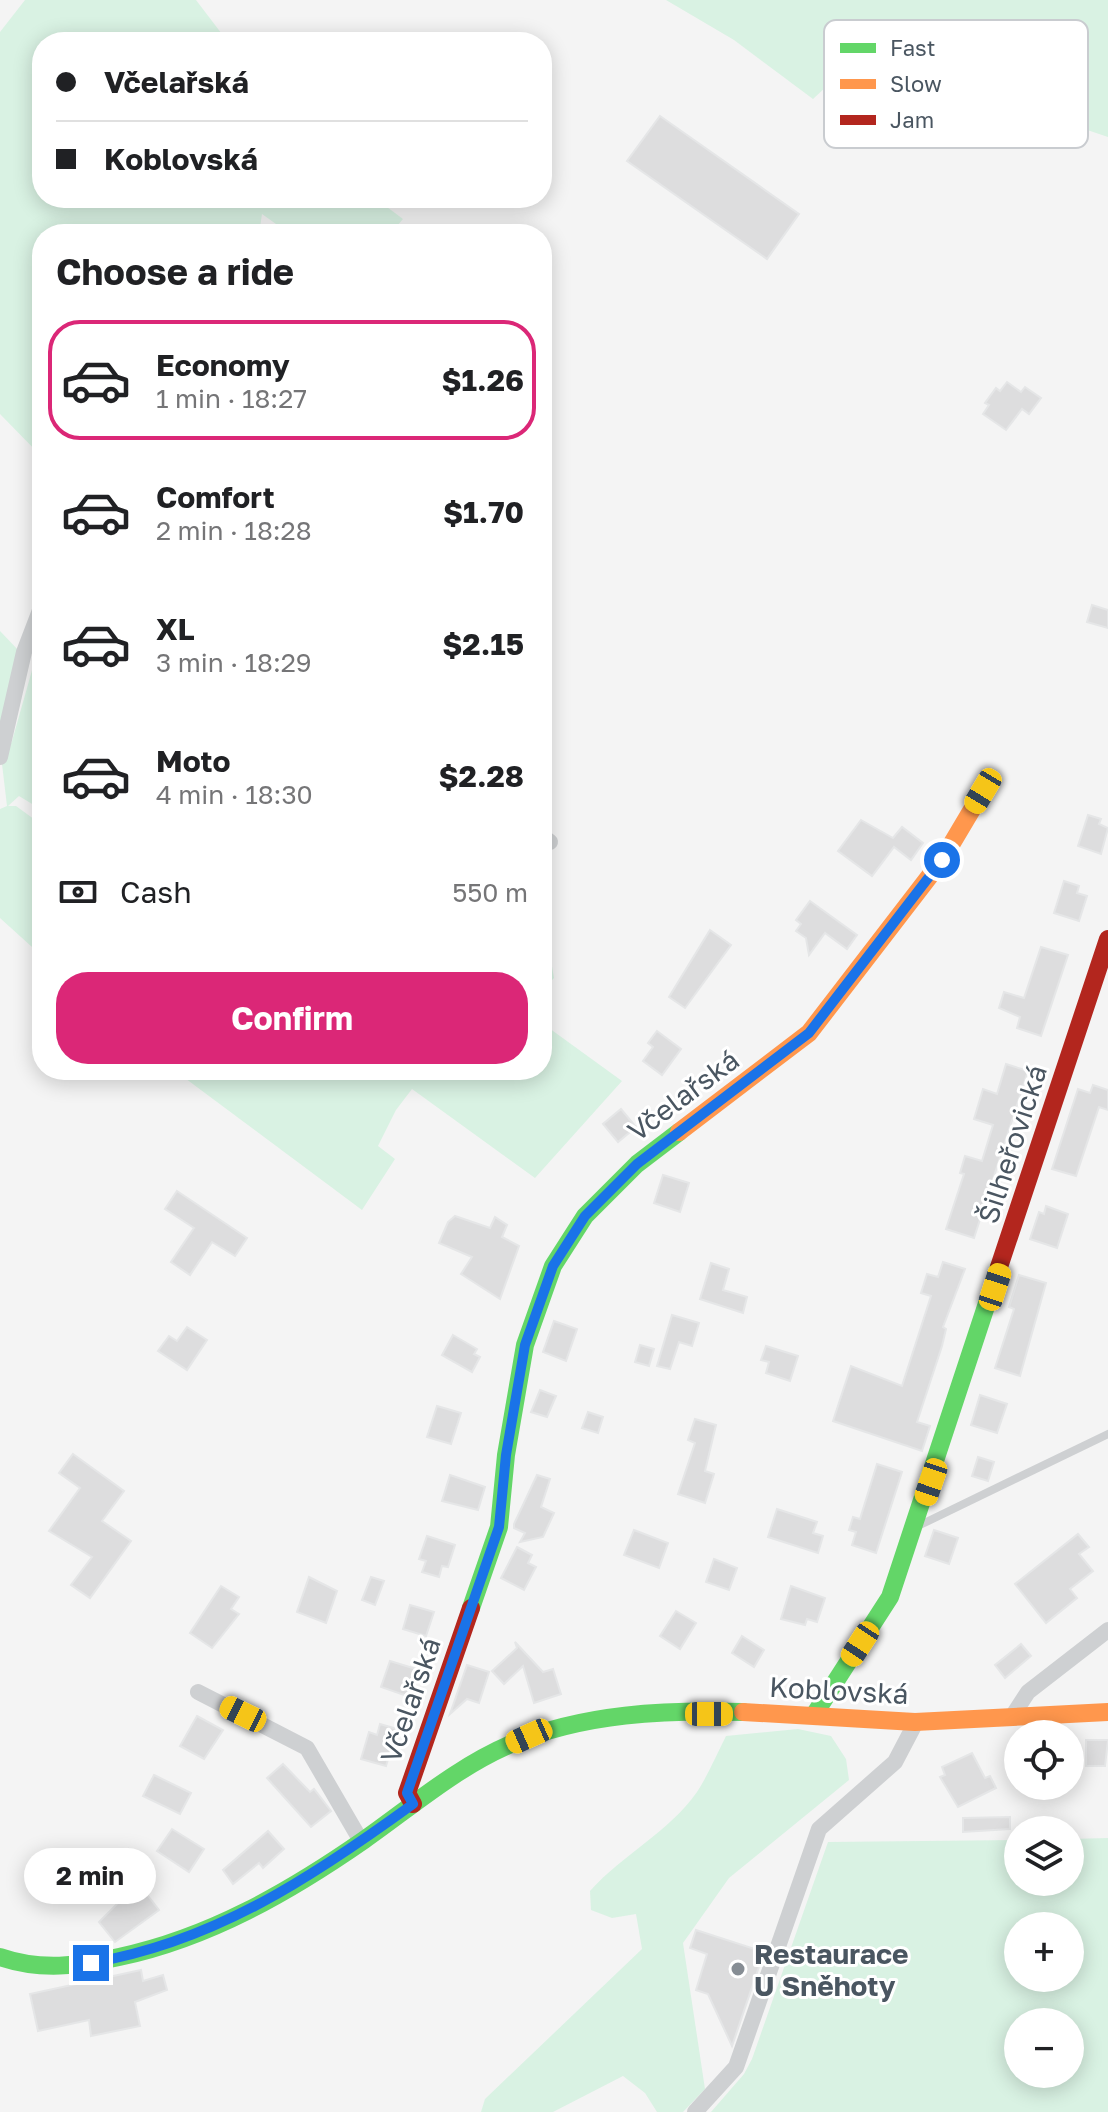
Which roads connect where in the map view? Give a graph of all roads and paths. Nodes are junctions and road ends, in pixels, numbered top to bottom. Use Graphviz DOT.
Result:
graph roads {
  1 [pos="32,631"];
  2 [pos="0,757"];
  3 [pos="983,791"];
  4 [pos="1108,939"];
  5 [pos="1108,1434"];
  6 [pos="916,1527"];
  7 [pos="1108,1630"];
  8 [pos="198,1692"];
  9 [pos="1108,1712"];
  10 [pos="814,1715"];
  11 [pos="1013,1715"];
  12 [pos="916,1722"];
  13 [pos="413,1804"];
  14 [pos="361,1841"];
  15 [pos="3,1964"];
  16 [pos="695,2112"];
  1 -- 2 [label="street"];
  3 -- 13 [label="street, Včelařská"];
  4 -- 6 [label="street, Šilheřovická"];
  5 -- 6 [label="lane"];
  6 -- 10 [label="street, Šilheřovická"];
  7 -- 11 [label="street"];
  8 -- 14 [label="street"];
  9 -- 11 [label="street, Koblovská"];
  10 -- 12 [label="street, Koblovská"];
  10 -- 13 [label="street, Koblovská"];
  11 -- 12 [label="street, Koblovská"];
  12 -- 16 [label="street"];
  13 -- 14 [label="street, Koblovská"];
  14 -- 15 [label="street, Koblovská"];
}
